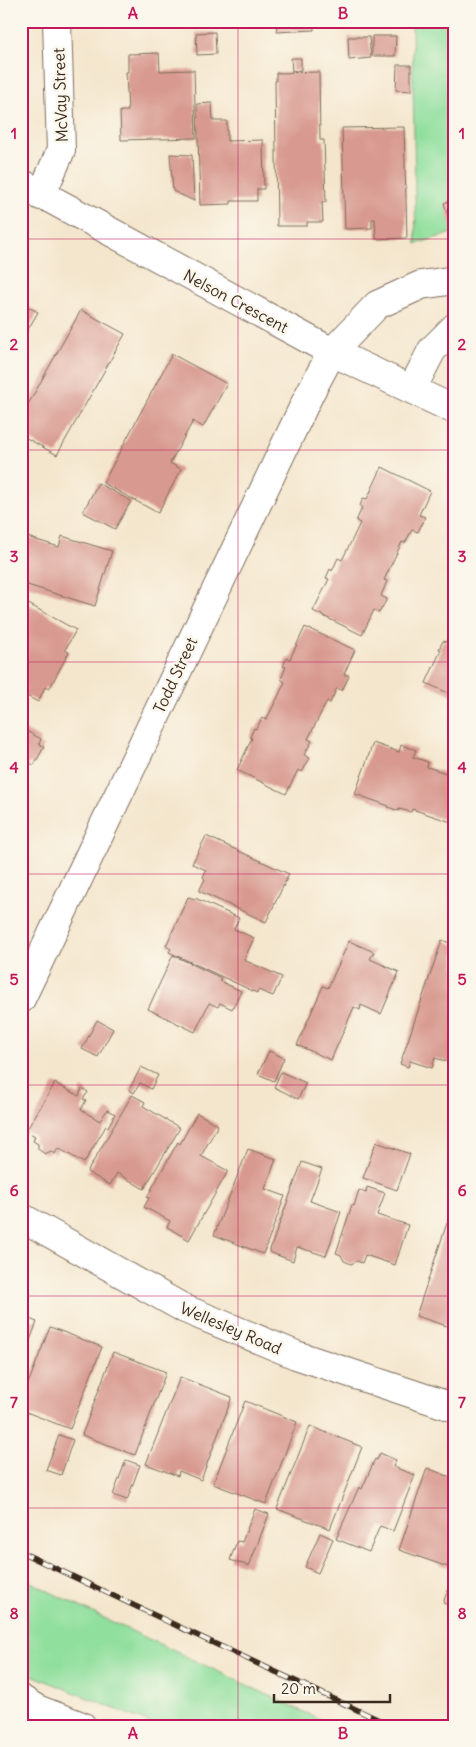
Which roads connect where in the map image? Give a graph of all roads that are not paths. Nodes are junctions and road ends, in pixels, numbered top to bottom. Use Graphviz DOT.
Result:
graph roads {
  1 [pos="58,21"];
  2 [pos="31,190"];
  3 [pos="455,280"];
  4 [pos="455,327"];
  5 [pos="332,352"];
  6 [pos="412,389"];
  7 [pos="455,410"];
  8 [pos="21,999"];
  9 [pos="21,1217"];
  10 [pos="455,1408"];
  11 [pos="21,1699"];
  12 [pos="82,1726"];
  1 -- 2 [label="street, McVay Street"];
  2 -- 5 [label="street, Nelson Crescent"];
  3 -- 5 [label="street, Todd Street"];
  4 -- 6 [label="street"];
  5 -- 6 [label="street, Nelson Crescent"];
  5 -- 8 [label="street, Todd Street"];
  6 -- 7 [label="street, Nelson Crescent"];
  9 -- 10 [label="street, Wellesley Road"];
  11 -- 12 [label="street"];
}
